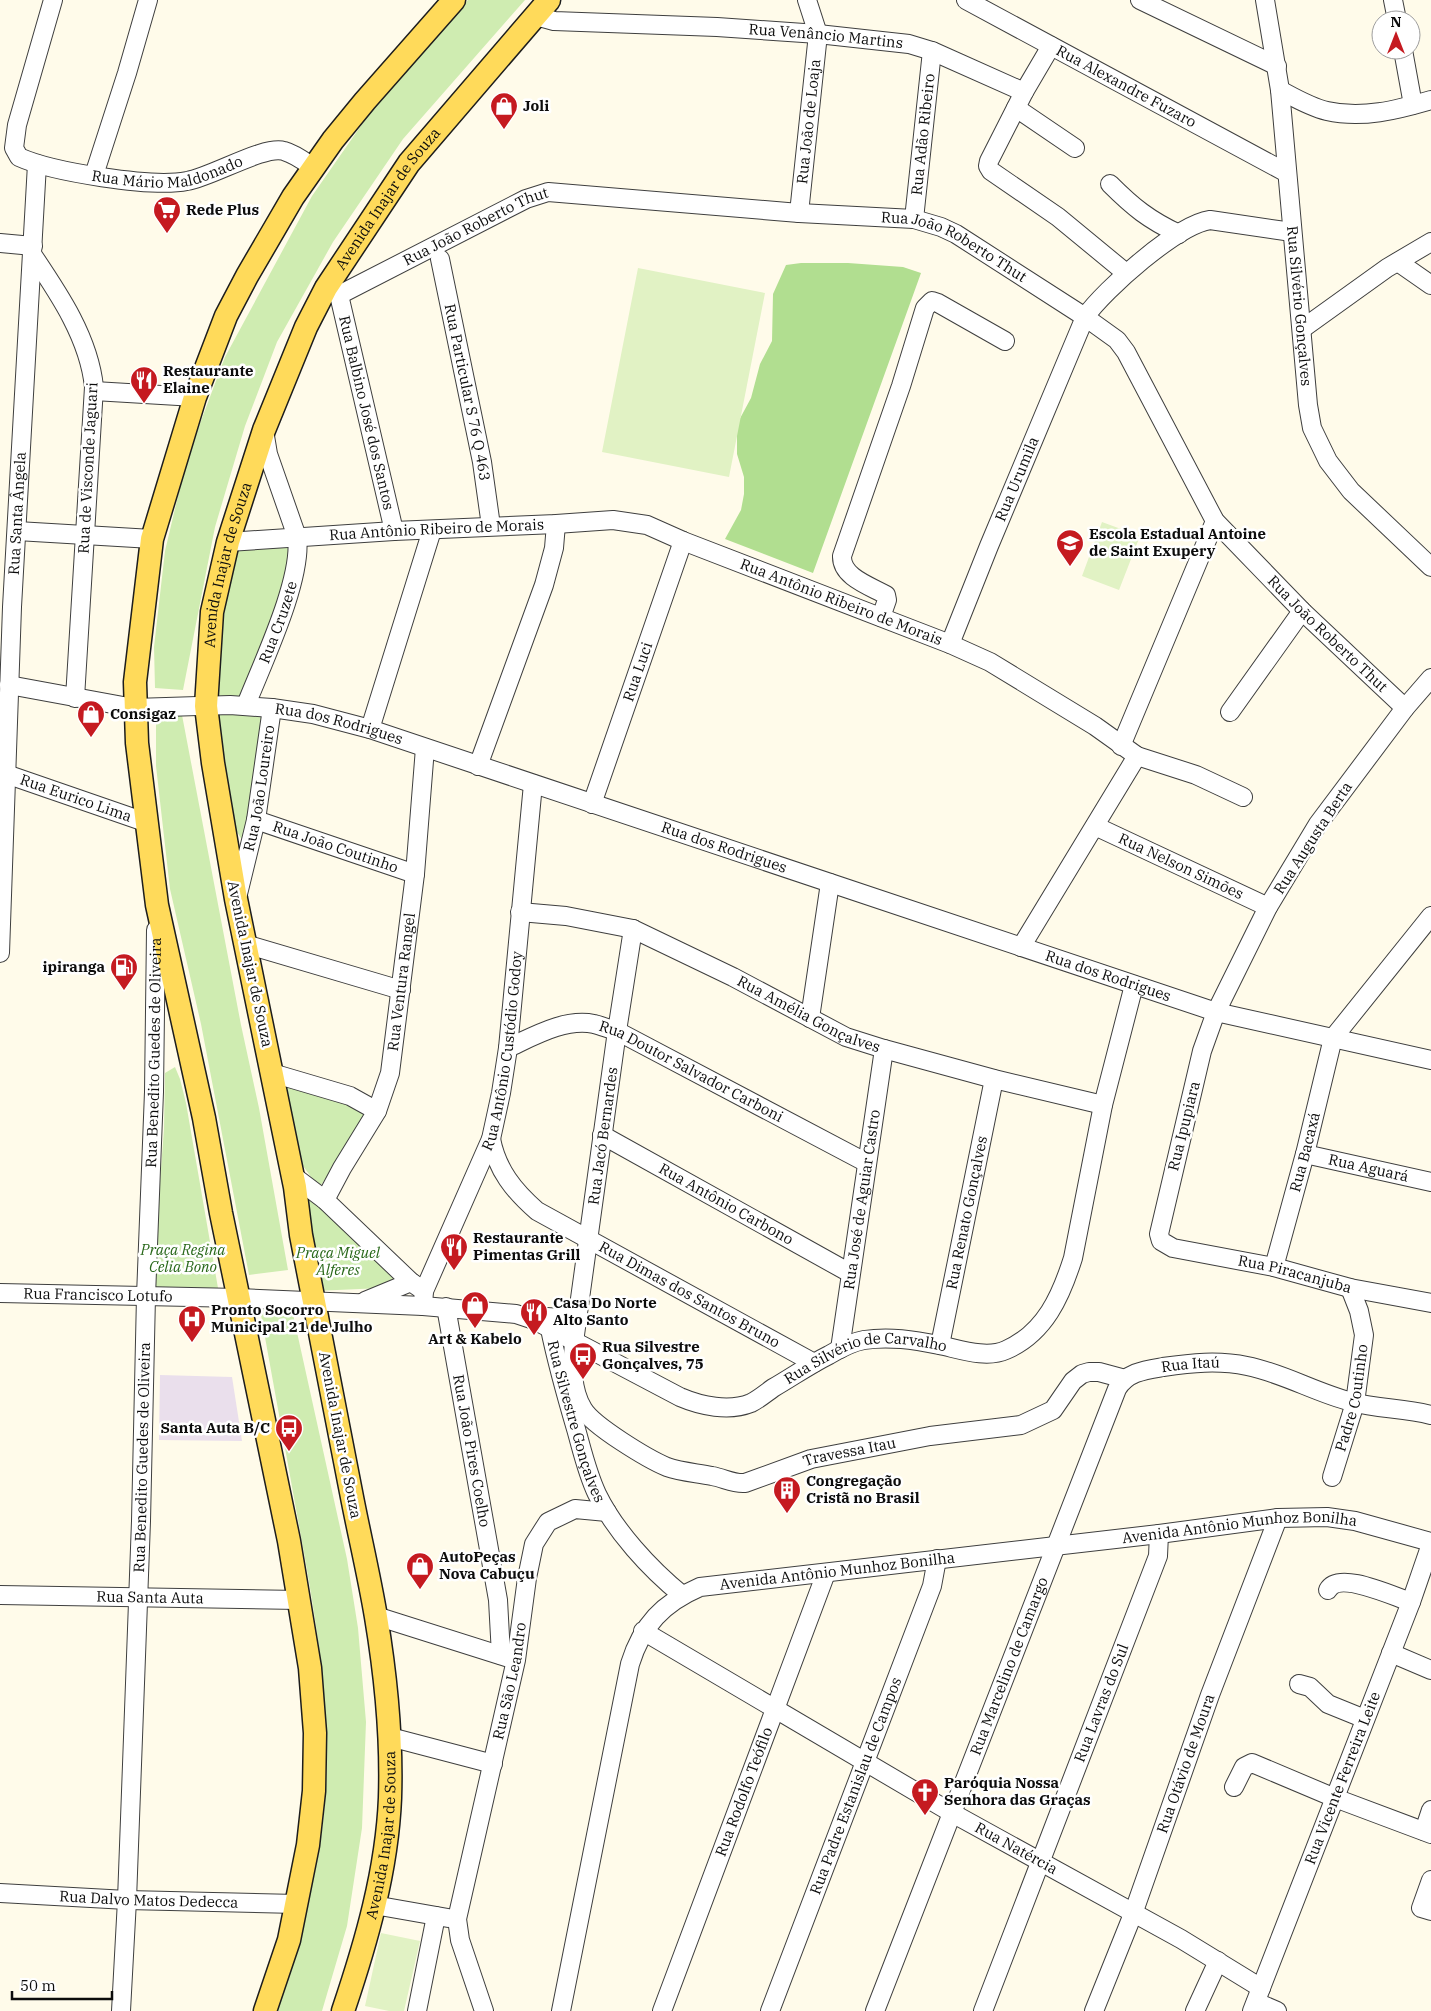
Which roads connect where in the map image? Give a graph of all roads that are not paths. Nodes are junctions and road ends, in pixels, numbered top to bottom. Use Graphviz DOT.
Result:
graph roads {
  1 [pos="54,0"];
  2 [pos="148,0"];
  3 [pos="454,0"];
  4 [pos="807,0"];
  5 [pos="966,0"];
  6 [pos="1140,0"];
  7 [pos="1265,0"];
  8 [pos="542,8"];
  9 [pos="818,34"];
  10 [pos="1051,46"];
  11 [pos="932,51"];
  12 [pos="1404,60"];
  13 [pos="1277,66"];
  14 [pos="1280,90"];
  15 [pos="1024,92"];
  16 [pos="1431,100"];
  17 [pos="1413,105"];
  18 [pos="1016,108"];
  19 [pos="1075,148"];
  20 [pos="37,164"];
  21 [pos="314,168"];
  22 [pos="1286,173"];
  23 [pos="94,175"];
  24 [pos="1110,184"];
  25 [pos="799,213"];
  26 [pos="914,219"];
  27 [pos="1292,232"];
  28 [pos="1179,234"];
  29 [pos="1431,242"];
  30 [pos="0,243"];
  31 [pos="33,250"];
  32 [pos="440,259"];
  33 [pos="1398,262"];
  34 [pos="1126,273"];
  35 [pos="1431,284"];
  36 [pos="332,292"];
  37 [pos="1086,317"];
  38 [pos="1302,329"];
  39 [pos="1005,341"];
  40 [pos="94,391"];
  41 [pos="195,397"];
  42 [pos="264,430"];
  43 [pos="1214,521"];
  44 [pos="556,524"];
  45 [pos="491,526"];
  46 [pos="394,530"];
  47 [pos="432,530"];
  48 [pos="17,532"];
  49 [pos="85,535"];
  50 [pos="297,537"];
  51 [pos="152,539"];
  52 [pos="683,540"];
  53 [pos="228,542"];
  54 [pos="1431,567"];
  55 [pos="1302,611"];
  56 [pos="881,618"];
  57 [pos="950,644"];
  58 [pos="1431,678"];
  59 [pos="9,685"];
  60 [pos="75,698"];
  61 [pos="206,706"];
  62 [pos="246,706"];
  63 [pos="134,708"];
  64 [pos="272,708"];
  65 [pos="1405,708"];
  66 [pos="1230,712"];
  67 [pos="370,729"];
  68 [pos="1121,746"];
  69 [pos="425,748"];
  70 [pos="1137,756"];
  71 [pos="478,766"];
  72 [pos="6,774"];
  73 [pos="533,784"];
  74 [pos="1243,797"];
  75 [pos="592,804"];
  76 [pos="256,820"];
  77 [pos="146,822"];
  78 [pos="1095,826"];
  79 [pos="415,874"];
  80 [pos="830,884"];
  81 [pos="236,899"];
  82 [pos="157,905"];
  83 [pos="1268,907"];
  84 [pos="520,912"];
  85 [pos="1431,916"];
  86 [pos="633,929"];
  87 [pos="0,940"];
  88 [pos="245,944"];
  89 [pos="1021,947"];
  90 [pos="0,953"];
  91 [pos="1134,985"];
  92 [pos="401,990"];
  93 [pos="1216,1012"];
  94 [pos="810,1018"];
  95 [pos="617,1031"];
  96 [pos="1333,1038"];
  97 [pos="508,1048"];
  98 [pos="884,1049"];
  99 [pos="1431,1060"];
  100 [pos="272,1073"];
  101 [pos="994,1079"];
  102 [pos="1103,1105"];
  103 [pos="377,1111"];
  104 [pos="602,1135"];
  105 [pos="491,1139"];
  106 [pos="1305,1154"];
  107 [pos="867,1163"];
  108 [pos="292,1175"];
  109 [pos="1431,1182"];
  110 [pos="325,1200"];
  111 [pos="589,1240"];
  112 [pos="1161,1241"];
  113 [pos="1274,1267"];
  114 [pos="850,1273"];
  115 [pos="1350,1288"];
  116 [pos="0,1293"];
  117 [pos="420,1293"];
  118 [pos="146,1296"];
  119 [pos="240,1298"];
  120 [pos="314,1301"];
  121 [pos="1431,1303"];
  122 [pos="358,1304"];
  123 [pos="446,1307"];
  124 [pos="516,1314"];
  125 [pos="578,1319"];
  126 [pos="550,1329"];
  127 [pos="574,1342"];
  128 [pos="940,1345"];
  129 [pos="840,1349"];
  130 [pos="814,1363"];
  131 [pos="1125,1379"];
  132 [pos="1355,1403"];
  133 [pos="1431,1415"];
  134 [pos="1332,1477"];
  135 [pos="607,1512"];
  136 [pos="1278,1518"];
  137 [pos="1159,1534"];
  138 [pos="1431,1543"];
  139 [pos="1056,1546"];
  140 [pos="937,1559"];
  141 [pos="826,1573"];
  142 [pos="1328,1590"];
  143 [pos="0,1595"];
  144 [pos="682,1595"];
  145 [pos="138,1597"];
  146 [pos="299,1600"];
  147 [pos="1411,1602"];
  148 [pos="376,1616"];
  149 [pos="644,1631"];
  150 [pos="1391,1653"];
  151 [pos="508,1658"];
  152 [pos="1431,1670"];
  153 [pos="1299,1684"];
  154 [pos="776,1708"];
  155 [pos="1366,1719"];
  156 [pos="390,1737"];
  157 [pos="866,1762"];
  158 [pos="493,1764"];
  159 [pos="1234,1787"];
  160 [pos="1335,1798"];
  161 [pos="1431,1810"];
  162 [pos="952,1813"];
  163 [pos="1427,1833"];
  164 [pos="1041,1862"];
  165 [pos="1431,1880"];
  166 [pos="0,1893"];
  167 [pos="128,1900"];
  168 [pos="297,1904"];
  169 [pos="374,1905"];
  170 [pos="1431,1911"];
  171 [pos="1133,1914"];
  172 [pos="436,1916"];
  173 [pos="457,1920"];
  174 [pos="1218,1961"];
  175 [pos="1256,2001"];
  176 [pos="121,2011"];
  177 [pos="265,2011"];
  178 [pos="343,2011"];
  179 [pos="417,2011"];
  180 [pos="484,2011"];
  181 [pos="561,2011"];
  182 [pos="662,2011"];
  183 [pos="770,2011"];
  184 [pos="875,2011"];
  185 [pos="983,2011"];
  186 [pos="1094,2011"];
  187 [pos="1195,2011"];
  188 [pos="1278,2011"];
  1 -- 20 [label="street, Rua Mário Maldonado"];
  2 -- 23 [label="street"];
  3 -- 21 [label="main road"];
  4 -- 9 [label="street, Rua João de Loaja"];
  5 -- 10 [label="street, Rua Alexandre Fuzaro"];
  6 -- 13 [label="street"];
  7 -- 13 [label="street, Rua Silvério Gonçalves"];
  8 -- 9 [label="street, Rua Venâncio Martins"];
  8 -- 36 [label="main road, Avenida Inajar de Souza"];
  9 -- 11 [label="street, Rua Venâncio Martins"];
  9 -- 25 [label="street, Rua João de Loaja"];
  10 -- 15 [label="street"];
  10 -- 22 [label="street, Rua Alexandre Fuzaro"];
  11 -- 15 [label="street, Rua Venâncio Martins"];
  11 -- 26 [label="street, Rua Adão Ribeiro"];
  12 -- 17 [label="street"];
  13 -- 14 [label="street, Rua Silvério Gonçalves"];
  14 -- 17 [label="street"];
  14 -- 22 [label="street, Rua Silvério Gonçalves"];
  15 -- 18 [label="street"];
  16 -- 17 [label="street"];
  18 -- 19 [label="street"];
  18 -- 34 [label="street"];
  20 -- 23 [label="street, Rua Mário Maldonado"];
  20 -- 31 [label="street, Rua Santa Ângela"];
  21 -- 23 [label="street, Rua Mário Maldonado"];
  21 -- 41 [label="main road"];
  22 -- 27 [label="street, Rua Silvério Gonçalves"];
  24 -- 28 [label="street"];
  25 -- 26 [label="street, Rua João Roberto Thut"];
  25 -- 36 [label="street, Rua João Roberto Thut"];
  26 -- 37 [label="street, Rua João Roberto Thut"];
  27 -- 28 [label="street, Rua Urumila"];
  27 -- 38 [label="street, Rua Silvério Gonçalves"];
  28 -- 34 [label="street, Rua Urumila"];
  29 -- 33 [label="street"];
  30 -- 31 [label="street"];
  31 -- 40 [label="street, Rua de Visconde Jaguari"];
  31 -- 48 [label="street, Rua Santa Ângela"];
  32 -- 45 [label="street, Rua Particular S 76 Q 463"];
  33 -- 35 [label="street"];
  33 -- 38 [label="street"];
  34 -- 37 [label="street, Rua Urumila"];
  36 -- 42 [label="main road, Avenida Inajar de Souza"];
  36 -- 46 [label="street, Rua Balbino José dos Santos"];
  37 -- 43 [label="street, Rua João Roberto Thut"];
  37 -- 57 [label="street, Rua Urumila"];
  38 -- 54 [label="street, Rua Silvério Gonçalves"];
  39 -- 56 [label="street"];
  40 -- 41 [label="street"];
  40 -- 49 [label="street, Rua de Visconde Jaguari"];
  41 -- 51 [label="main road"];
  42 -- 50 [label="street"];
  42 -- 53 [label="main road, Avenida Inajar de Souza"];
  43 -- 55 [label="street, Rua João Roberto Thut"];
  43 -- 68 [label="street"];
  44 -- 45 [label="street, Rua Antônio Ribeiro de Morais"];
  44 -- 52 [label="street, Rua Antônio Ribeiro de Morais"];
  44 -- 71 [label="street"];
  45 -- 47 [label="street, Rua Antônio Ribeiro de Morais"];
  46 -- 47 [label="street, Rua Antônio Ribeiro de Morais"];
  46 -- 50 [label="street, Rua Antônio Ribeiro de Morais"];
  47 -- 67 [label="street"];
  48 -- 49 [label="street"];
  48 -- 59 [label="street, Rua Santa Ângela"];
  49 -- 51 [label="street"];
  49 -- 60 [label="street, Rua de Visconde Jaguari"];
  50 -- 53 [label="street, Rua Antônio Ribeiro de Morais"];
  50 -- 62 [label="street, Rua Cruzete"];
  51 -- 63 [label="main road"];
  52 -- 56 [label="street, Rua Antônio Ribeiro de Morais"];
  52 -- 75 [label="street, Rua Luci"];
  53 -- 61 [label="main road, Avenida Inajar de Souza"];
  55 -- 65 [label="street, Rua João Roberto Thut"];
  55 -- 66 [label="street"];
  56 -- 57 [label="street, Rua Antônio Ribeiro de Morais"];
  57 -- 68 [label="street, Rua Antônio Ribeiro de Morais"];
  58 -- 65 [label="street, Rua Augusta Berta"];
  59 -- 60 [label="street, Rua dos Rodrigues"];
  59 -- 72 [label="street, Rua Santa Ângela"];
  60 -- 63 [label="street, Rua dos Rodrigues"];
  61 -- 62 [label="street, Rua dos Rodrigues"];
  61 -- 63 [label="street, Rua dos Rodrigues"];
  61 -- 81 [label="main road, Avenida Inajar de Souza"];
  62 -- 64 [label="street, Rua dos Rodrigues"];
  63 -- 77 [label="main road"];
  64 -- 67 [label="street, Rua dos Rodrigues"];
  64 -- 76 [label="street, Rua João Loureiro"];
  65 -- 83 [label="street, Rua Augusta Berta"];
  67 -- 69 [label="street, Rua dos Rodrigues"];
  68 -- 70 [label="street, Rua Antônio Ribeiro de Morais"];
  69 -- 71 [label="street, Rua dos Rodrigues"];
  69 -- 79 [label="street, Rua Ventura Rangel"];
  70 -- 74 [label="street, Rua Antônio Ribeiro de Morais"];
  70 -- 78 [label="street"];
  71 -- 73 [label="street, Rua dos Rodrigues"];
  72 -- 77 [label="street, Rua Eurico Lima"];
  72 -- 87 [label="street, Rua Santa Ângela"];
  73 -- 75 [label="street, Rua dos Rodrigues"];
  73 -- 84 [label="street, Rua Antônio Custódio Godoy"];
  75 -- 80 [label="street, Rua dos Rodrigues"];
  76 -- 79 [label="street, Rua João Coutinho"];
  76 -- 81 [label="street, Rua João Loureiro"];
  77 -- 82 [label="main road"];
  78 -- 83 [label="street, Rua Nelson Simões"];
  78 -- 89 [label="street"];
  79 -- 92 [label="street, Rua Ventura Rangel"];
  80 -- 89 [label="street, Rua dos Rodrigues"];
  80 -- 94 [label="street"];
  81 -- 88 [label="main road, Avenida Inajar de Souza"];
  82 -- 118 [label="street, Rua Benedito Guedes de Oliveira"];
  82 -- 119 [label="main road"];
  83 -- 93 [label="street, Rua Augusta Berta"];
  84 -- 86 [label="street, Rua Amélia Gonçalves"];
  84 -- 97 [label="street, Rua Antônio Custódio Godoy"];
  85 -- 96 [label="street"];
  86 -- 94 [label="street, Rua Amélia Gonçalves"];
  86 -- 95 [label="street, Rua Jacó Bernardes"];
  87 -- 90 [label="street, Rua Santa Ângela"];
  88 -- 92 [label="street"];
  88 -- 100 [label="main road, Avenida Inajar de Souza"];
  89 -- 91 [label="street, Rua dos Rodrigues"];
  91 -- 93 [label="street, Rua dos Rodrigues"];
  91 -- 102 [label="street, Rua Silvério de Carvalho"];
  92 -- 103 [label="street, Rua Ventura Rangel"];
  93 -- 96 [label="street, Rua dos Rodrigues"];
  93 -- 112 [label="street, Rua Ipupiara"];
  94 -- 98 [label="street, Rua Amélia Gonçalves"];
  95 -- 97 [label="street, Rua Doutor Salvador Carboni"];
  95 -- 104 [label="street, Rua Jacó Bernardes"];
  95 -- 107 [label="street, Rua Doutor Salvador Carboni"];
  96 -- 99 [label="street, Rua dos Rodrigues"];
  96 -- 106 [label="street, Rua Bacaxá"];
  97 -- 105 [label="street, Rua Antônio Custódio Godoy"];
  98 -- 101 [label="street, Rua Amélia Gonçalves"];
  98 -- 107 [label="street, Rua José de Aguiar Castro"];
  100 -- 103 [label="street"];
  100 -- 108 [label="main road, Avenida Inajar de Souza"];
  101 -- 102 [label="street, Rua Amélia Gonçalves"];
  101 -- 128 [label="street, Rua Renato Gonçalves"];
  102 -- 128 [label="street, Rua Silvério de Carvalho"];
  103 -- 110 [label="street, Rua Ventura Rangel"];
  104 -- 111 [label="street, Rua Jacó Bernardes"];
  104 -- 114 [label="street, Rua Antônio Carbono"];
  105 -- 111 [label="street, Rua Dimas dos Santos Bruno"];
  105 -- 117 [label="street, Rua Antônio Custódio Godoy"];
  106 -- 109 [label="street, Rua Aguará"];
  106 -- 113 [label="street, Rua Bacaxá"];
  107 -- 114 [label="street, Rua José de Aguiar Castro"];
  108 -- 110 [label="street"];
  108 -- 120 [label="main road, Avenida Inajar de Souza"];
  110 -- 117 [label="street"];
  111 -- 125 [label="street, Rua Jacó Bernardes"];
  111 -- 130 [label="street, Rua Dimas dos Santos Bruno"];
  112 -- 113 [label="street, Rua Piracanjuba"];
  113 -- 115 [label="street, Rua Piracanjuba"];
  114 -- 129 [label="street, Rua José de Aguiar Castro"];
  115 -- 121 [label="street, Rua Piracanjuba"];
  115 -- 132 [label="street, Padre Coutinho"];
  116 -- 118 [label="street, Rua Francisco Lotufo"];
  117 -- 122 [label="street, Rua Silvério de Carvalho"];
  117 -- 122 [label="street, Rua Silvério de Carvalho"];
  117 -- 123 [label="street, Rua Silvério de Carvalho"];
  118 -- 119 [label="street, Rua Francisco Lotufo"];
  118 -- 145 [label="street, Rua Benedito Guedes de Oliveira"];
  119 -- 120 [label="street, Rua Francisco Lotufo"];
  119 -- 146 [label="main road"];
  120 -- 122 [label="street, Rua Silvério de Carvalho"];
  120 -- 148 [label="main road, Avenida Inajar de Souza"];
  123 -- 124 [label="street, Rua Silvério de Carvalho"];
  123 -- 151 [label="street, Rua João Pires Coelho"];
  124 -- 125 [label="street"];
  124 -- 126 [label="street, Rua Silvério de Carvalho"];
  125 -- 127 [label="street, Rua Jacó Bernardes"];
  126 -- 127 [label="street, Rua Silvério de Carvalho"];
  126 -- 135 [label="street, Rua Silvestre Gonçalves"];
  127 -- 130 [label="street, Rua Silvério de Carvalho"];
  127 -- 131 [label="street, Travessa Itau"];
  128 -- 129 [label="street, Rua Silvério de Carvalho"];
  129 -- 130 [label="street, Rua Silvério de Carvalho"];
  131 -- 132 [label="street, Rua Itaú"];
  131 -- 139 [label="street"];
  132 -- 133 [label="street, Rua Itaú"];
  132 -- 134 [label="street, Padre Coutinho"];
  135 -- 144 [label="street"];
  135 -- 151 [label="street, Rua São Leandro"];
  136 -- 137 [label="street, Avenida Antônio Munhoz Bonilha"];
  136 -- 138 [label="street, Avenida Antônio Munhoz Bonilha"];
  136 -- 171 [label="street, Rua Otávio de Moura"];
  137 -- 139 [label="street, Avenida Antônio Munhoz Bonilha"];
  137 -- 164 [label="street, Rua Lavras do Sul"];
  138 -- 147 [label="street, Rua Vicente Ferreira Leite"];
  139 -- 140 [label="street, Avenida Antônio Munhoz Bonilha"];
  139 -- 162 [label="street, Rua Marcelino de Camargo"];
  140 -- 141 [label="street, Avenida Antônio Munhoz Bonilha"];
  140 -- 157 [label="street, Rua Padre Estanislau de Campos"];
  141 -- 144 [label="street, Avenida Antônio Munhoz Bonilha"];
  141 -- 154 [label="street, Rua Rodolfo Teófilo"];
  142 -- 147 [label="street"];
  143 -- 145 [label="street, Rua Santa Auta"];
  144 -- 149 [label="street, Avenida Antônio Munhoz Bonilha"];
  145 -- 146 [label="street, Rua Santa Auta"];
  145 -- 167 [label="street, Rua Benedito Guedes de Oliveira"];
  146 -- 168 [label="main road"];
  147 -- 150 [label="street, Rua Vicente Ferreira Leite"];
  148 -- 151 [label="street"];
  148 -- 156 [label="main road, Avenida Inajar de Souza"];
  149 -- 154 [label="street, Rua Natércia"];
  149 -- 181 [label="street, Avenida Antônio Munhoz Bonilha"];
  150 -- 152 [label="street"];
  150 -- 155 [label="street, Rua Vicente Ferreira Leite"];
  151 -- 158 [label="street, Rua São Leandro"];
  153 -- 155 [label="street"];
  154 -- 157 [label="street, Rua Natércia"];
  154 -- 182 [label="street, Rua Rodolfo Teófilo"];
  155 -- 160 [label="street, Rua Vicente Ferreira Leite"];
  156 -- 158 [label="street"];
  156 -- 169 [label="main road, Avenida Inajar de Souza"];
  157 -- 162 [label="street, Rua Natércia"];
  157 -- 183 [label="street, Rua Padre Estanislau de Campos"];
  158 -- 173 [label="street, Rua São Leandro"];
  159 -- 160 [label="street"];
  160 -- 163 [label="street"];
  160 -- 175 [label="street, Rua Vicente Ferreira Leite"];
  161 -- 163 [label="street"];
  162 -- 164 [label="street, Rua Natércia"];
  162 -- 184 [label="street, Rua Marcelino de Camargo"];
  164 -- 171 [label="street, Rua Natércia"];
  164 -- 185 [label="street, Rua Lavras do Sul"];
  165 -- 170 [label="street"];
  166 -- 167 [label="street, Rua Dalvo Matos Dedecca"];
  167 -- 168 [label="street, Rua Dalvo Matos Dedecca"];
  167 -- 176 [label="street, Rua Benedito Guedes de Oliveira"];
  168 -- 177 [label="main road"];
  169 -- 172 [label="street"];
  169 -- 178 [label="main road, Avenida Inajar de Souza"];
  171 -- 174 [label="street, Rua Natércia"];
  171 -- 186 [label="street, Rua Otávio de Moura"];
  172 -- 173 [label="street"];
  172 -- 179 [label="street"];
  173 -- 180 [label="street, Rua São Leandro"];
  174 -- 175 [label="street, Rua Natércia"];
  174 -- 187 [label="street"];
  175 -- 188 [label="street, Rua Natércia"];
}
